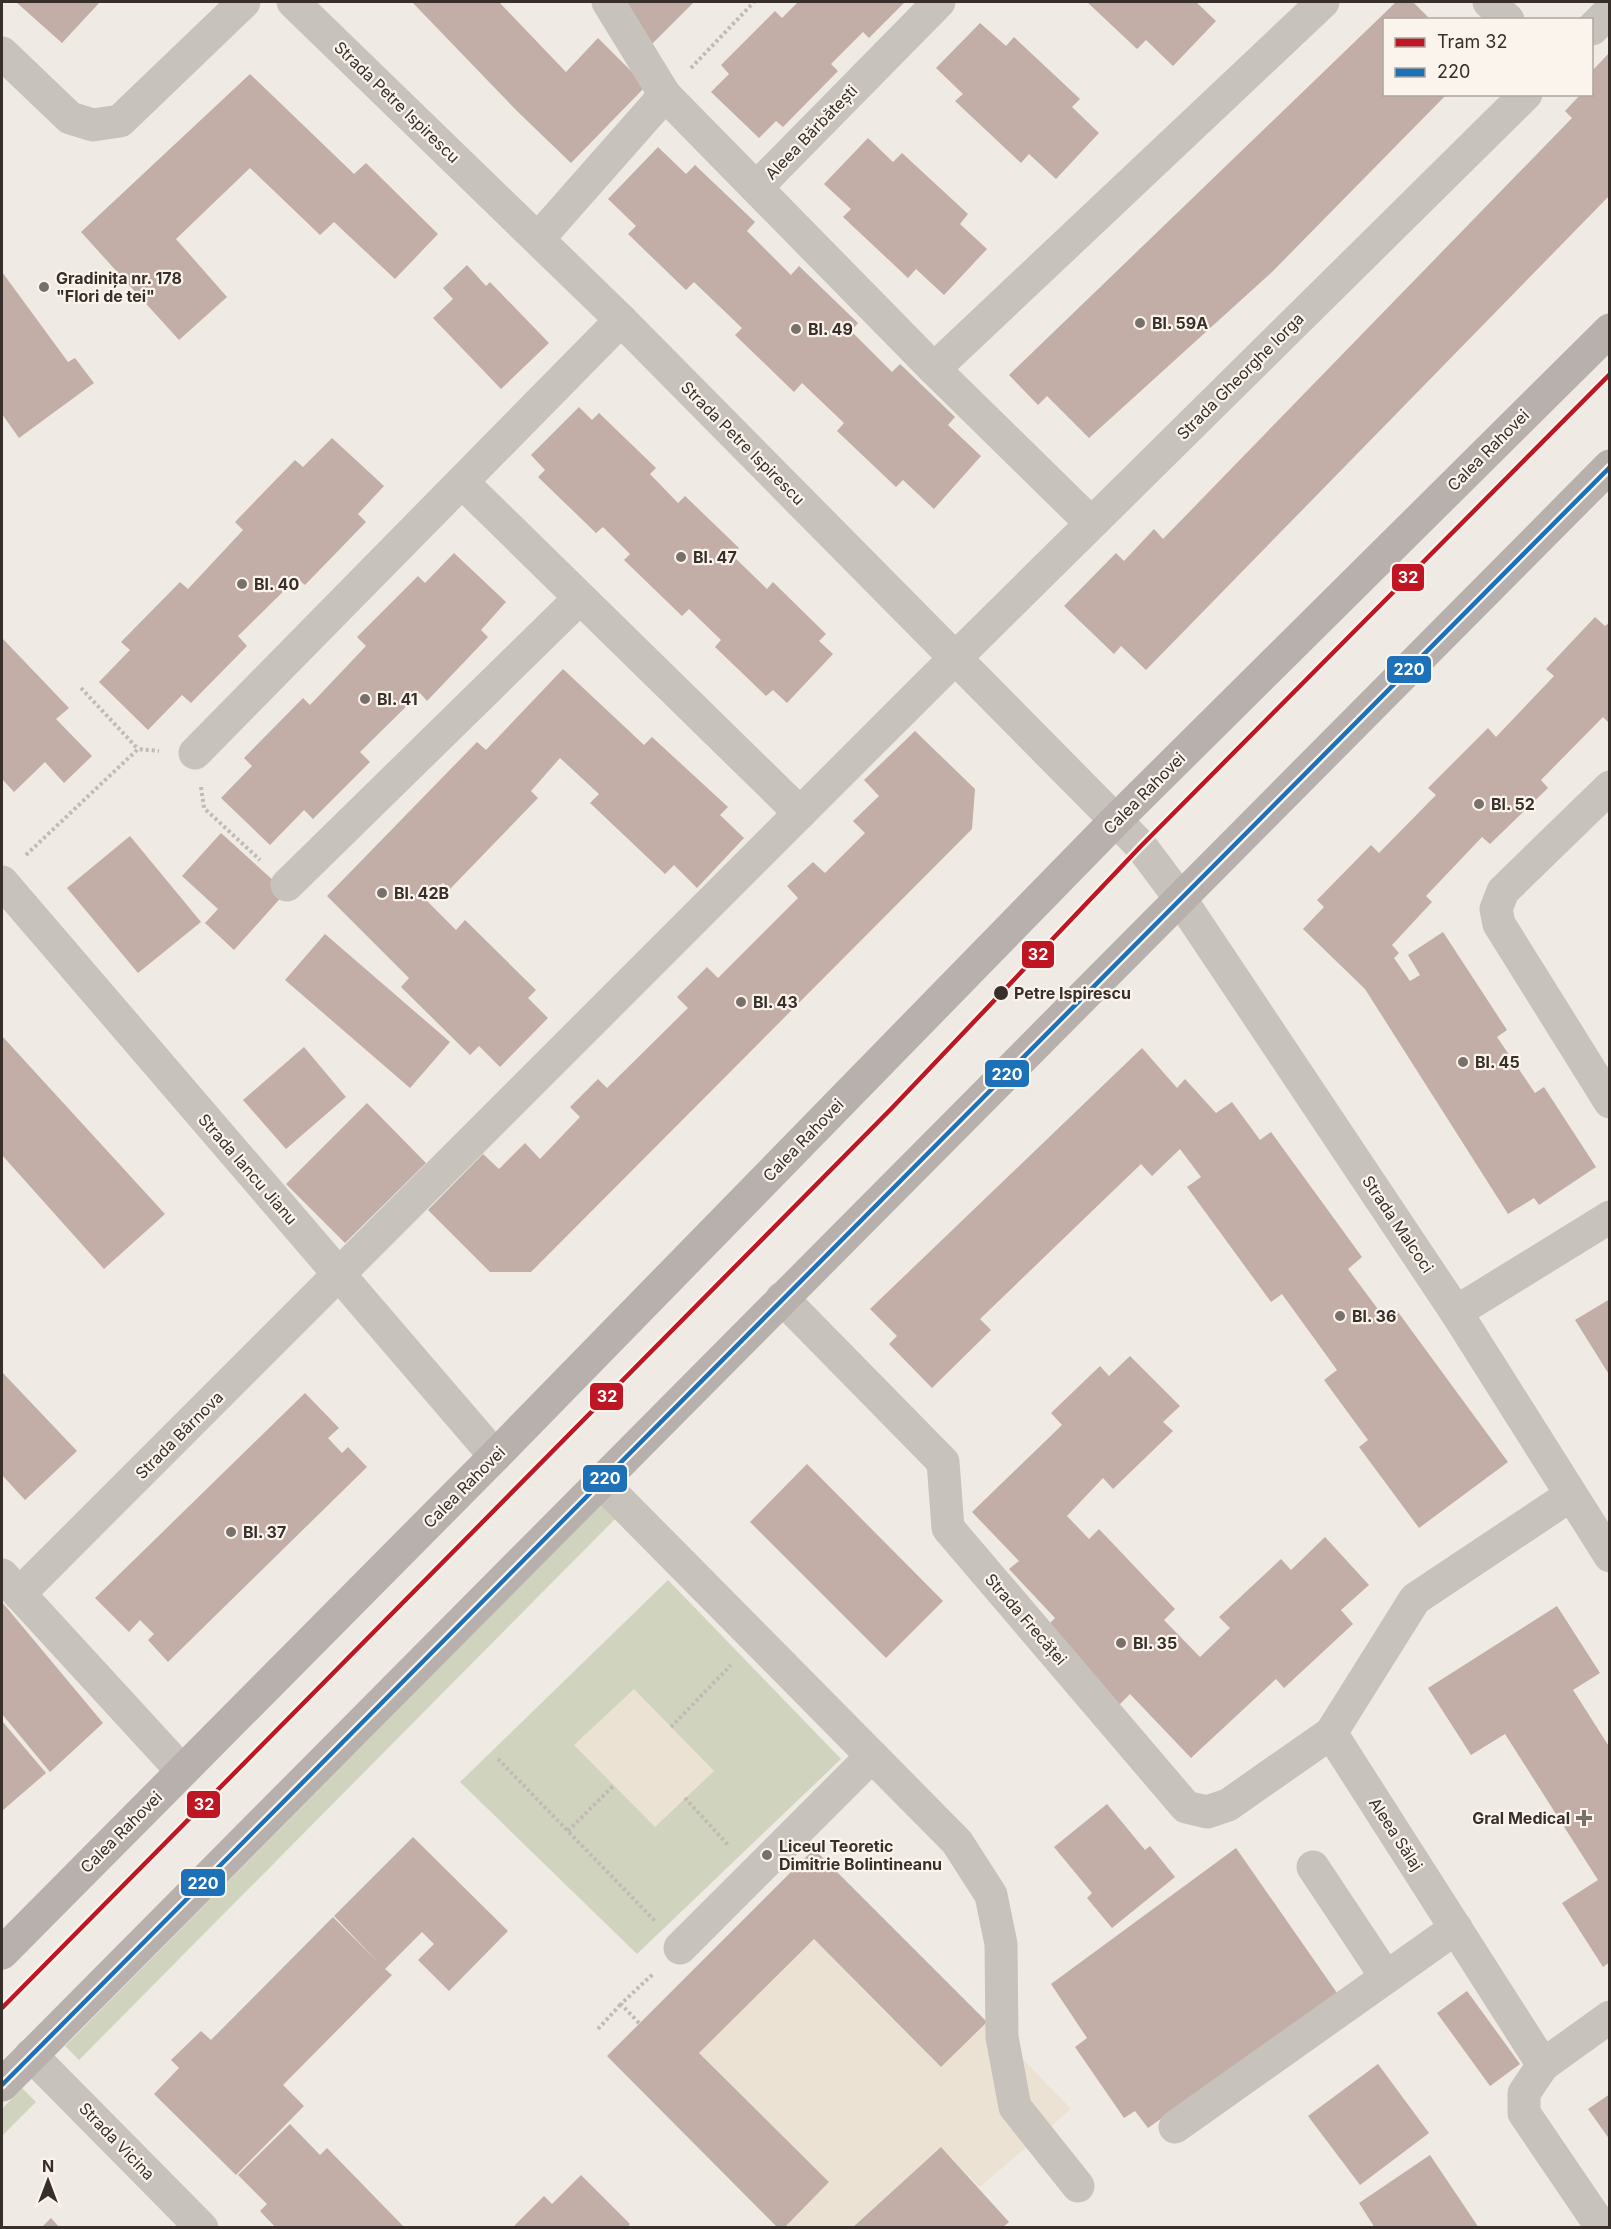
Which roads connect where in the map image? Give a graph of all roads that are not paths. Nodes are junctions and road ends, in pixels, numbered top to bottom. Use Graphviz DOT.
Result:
graph roads {
  1 [pos="244,2"];
  2 [pos="293,2"];
  3 [pos="608,2"];
  4 [pos="939,2"];
  5 [pos="1323,2"];
  6 [pos="1489,2"];
  7 [pos="1610,11"];
  8 [pos="1506,18"];
  9 [pos="1593,28"];
  10 [pos="2,53"];
  11 [pos="665,95"];
  12 [pos="1524,96"];
  13 [pos="757,187"];
  14 [pos="538,239"];
  15 [pos="621,320"];
  16 [pos="1610,330"];
  17 [pos="934,369"];
  18 [pos="1610,466"];
  19 [pos="462,482"];
  20 [pos="1091,523"];
  21 [pos="580,598"];
  22 [pos="955,658"];
  23 [pos="195,753"];
  24 [pos="1610,787"];
  25 [pos="800,813"];
  26 [pos="1117,819"];
  27 [pos="10,872"];
  28 [pos="287,885"];
  29 [pos="1179,897"];
  30 [pos="1610,1102"];
  31 [pos="1610,1217"];
  32 [pos="339,1276"];
  33 [pos="782,1298"];
  34 [pos="1456,1312"];
  35 [pos="495,1456"];
  36 [pos="600,1481"];
  37 [pos="1571,1495"];
  38 [pos="1610,1556"];
  39 [pos="10,1584"];
  40 [pos="1331,1732"];
  41 [pos="873,1756"];
  42 [pos="182,1771"];
  43 [pos="1313,1867"];
  44 [pos="1456,1928"];
  45 [pos="680,1948"];
  46 [pos="2,1953"];
  47 [pos="1386,1977"];
  48 [pos="1610,2017"];
  49 [pos="31,2055"];
  50 [pos="1543,2065"];
  51 [pos="2,2085"];
  52 [pos="1175,2127"];
  53 [pos="1078,2186"];
  54 [pos="202,2228"];
  55 [pos="1602,2228"];
  1 -- 10 [label="street"];
  2 -- 14 [label="street, Strada Petre Ispirescu"];
  3 -- 11 [label="street, Aleea Bărbătești"];
  4 -- 13 [label="street, Aleea Bărbătești"];
  5 -- 17 [label="street"];
  6 -- 8 [label="street"];
  7 -- 9 [label="street"];
  11 -- 13 [label="street, Aleea Bărbătești"];
  11 -- 14 [label="street"];
  12 -- 20 [label="street, Strada Gheorghe Iorga"];
  13 -- 17 [label="street"];
  14 -- 15 [label="street, Strada Petre Ispirescu"];
  15 -- 19 [label="street"];
  15 -- 22 [label="street, Strada Petre Ispirescu"];
  16 -- 26 [label="main road, Calea Rahovei"];
  17 -- 20 [label="street"];
  18 -- 29 [label="main road"];
  19 -- 21 [label="street"];
  19 -- 23 [label="street"];
  20 -- 22 [label="street, Strada Gheorghe Iorga"];
  21 -- 25 [label="street"];
  21 -- 28 [label="street"];
  22 -- 25 [label="street"];
  22 -- 26 [label="street, Strada Petre Ispirescu"];
  24 -- 30 [label="street"];
  25 -- 32 [label="street"];
  26 -- 29 [label="street, Strada Petre Ispirescu"];
  26 -- 35 [label="main road, Calea Rahovei"];
  27 -- 32 [label="street, Strada Iancu Jianu"];
  29 -- 33 [label="main road"];
  29 -- 34 [label="street, Strada Malcoci"];
  31 -- 34 [label="street"];
  32 -- 35 [label="street, Strada Iancu Jianu"];
  32 -- 39 [label="street, Strada Bârnova"];
  33 -- 36 [label="main road"];
  33 -- 40 [label="street, Strada Frecăței"];
  34 -- 37 [label="street, Strada Malcoci"];
  35 -- 42 [label="main road, Calea Rahovei"];
  36 -- 41 [label="street"];
  36 -- 49 [label="main road"];
  37 -- 38 [label="street, Strada Malcoci"];
  37 -- 40 [label="street"];
  39 -- 42 [label="street"];
  40 -- 44 [label="street, Aleea Sălaj"];
  41 -- 45 [label="street"];
  41 -- 53 [label="street"];
  42 -- 46 [label="main road, Calea Rahovei"];
  43 -- 47 [label="street"];
  44 -- 47 [label="street"];
  44 -- 50 [label="street, Aleea Sălaj"];
  47 -- 52 [label="street"];
  48 -- 50 [label="street"];
  49 -- 51 [label="main road"];
  49 -- 54 [label="street, Strada Vicina"];
  50 -- 55 [label="street"];
}
